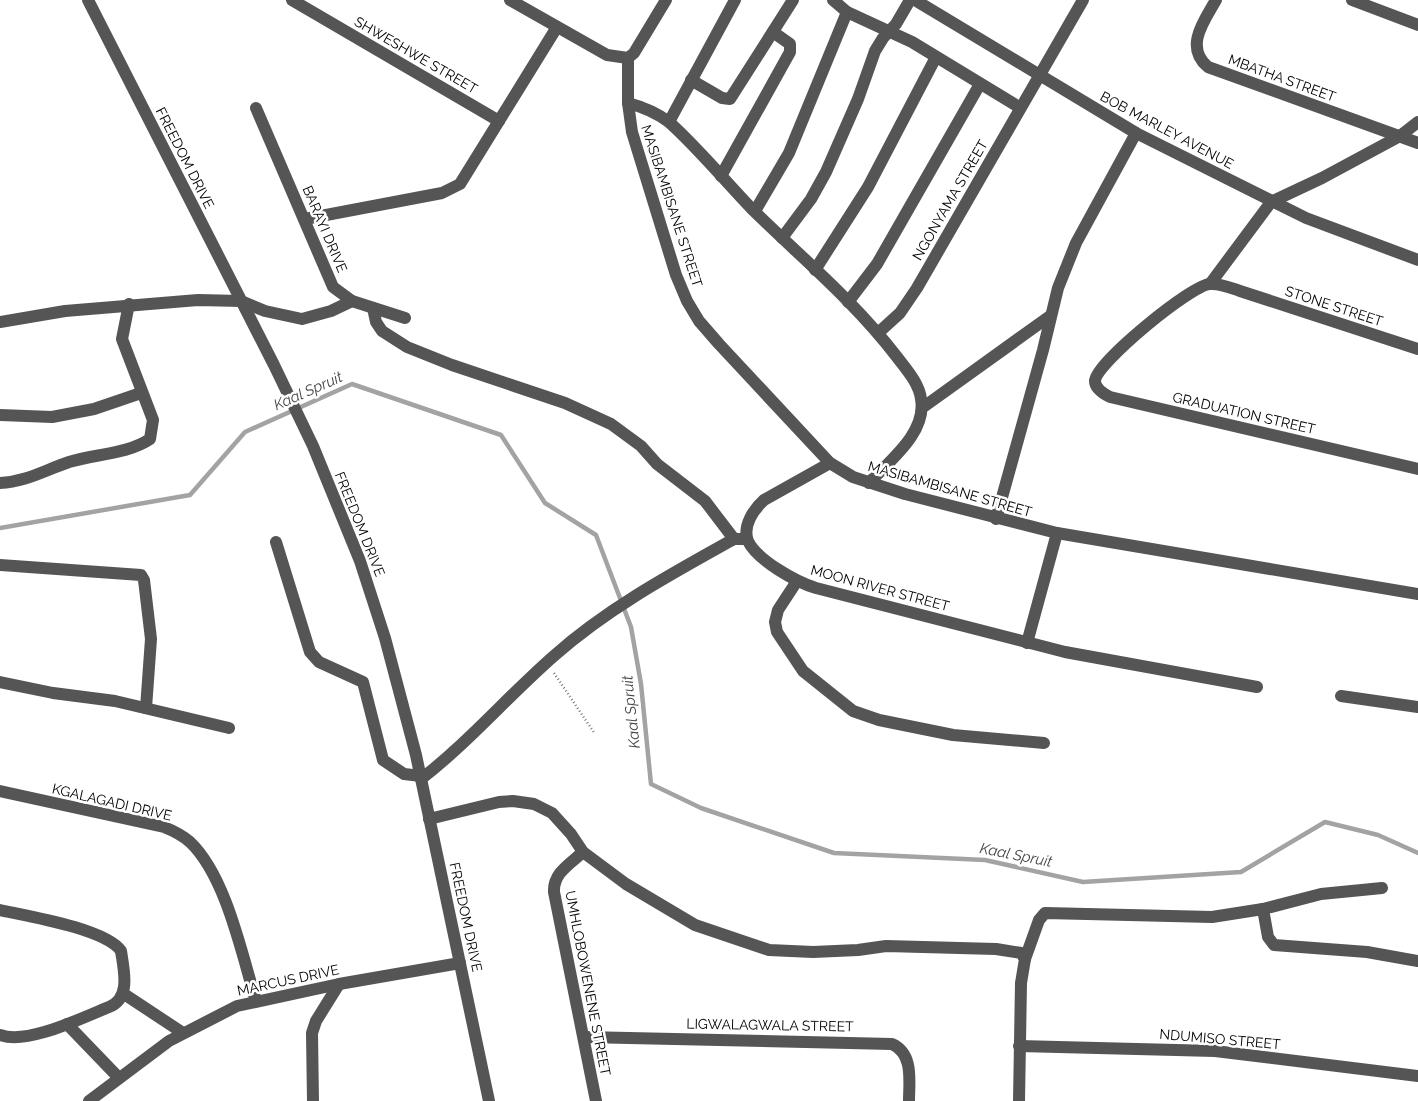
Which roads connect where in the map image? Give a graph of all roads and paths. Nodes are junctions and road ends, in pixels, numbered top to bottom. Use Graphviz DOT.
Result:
graph roads {
  1 [pos="88,0"];
  2 [pos="292,0"];
  3 [pos="510,0"];
  4 [pos="666,0"];
  5 [pos="735,0"];
  6 [pos="793,0"];
  7 [pos="833,0"];
  8 [pos="910,0"];
  9 [pos="915,0"];
  10 [pos="1082,0"];
  11 [pos="1216,0"];
  12 [pos="1352,0"];
  13 [pos="847,12"];
  14 [pos="1418,25"];
  15 [pos="557,27"];
  16 [pos="773,32"];
  17 [pos="888,33"];
  18 [pos="936,57"];
  19 [pos="628,58"];
  20 [pos="1039,75"];
  21 [pos="692,80"];
  22 [pos="980,84"];
  23 [pos="628,103"];
  24 [pos="1020,107"];
  25 [pos="256,108"];
  26 [pos="499,121"];
  27 [pos="669,122"];
  28 [pos="1418,122"];
  29 [pos="1136,134"];
  30 [pos="1400,136"];
  31 [pos="1418,143"];
  32 [pos="721,176"];
  33 [pos="1271,202"];
  34 [pos="755,211"];
  35 [pos="305,219"];
  36 [pos="782,238"];
  37 [pos="1418,260"];
  38 [pos="816,270"];
  39 [pos="1210,284"];
  40 [pos="241,301"];
  41 [pos="352,301"];
  42 [pos="848,302"];
  43 [pos="128,304"];
  44 [pos="373,308"];
  45 [pos="1050,316"];
  46 [pos="405,318"];
  47 [pos="0,322"];
  48 [pos="878,333"];
  49 [pos="1418,349"];
  50 [pos="141,393"];
  51 [pos="922,408"];
  52 [pos="0,415"];
  53 [pos="830,463"];
  54 [pos="1418,468"];
  55 [pos="0,483"];
  56 [pos="868,483"];
  57 [pos="996,519"];
  58 [pos="1057,534"];
  59 [pos="734,539"];
  60 [pos="747,539"];
  61 [pos="276,542"];
  62 [pos="0,565"];
  63 [pos="797,580"];
  64 [pos="1418,594"];
  65 [pos="1027,642"];
  66 [pos="546,663"];
  67 [pos="0,682"];
  68 [pos="1257,687"];
  69 [pos="1341,696"];
  70 [pos="146,708"];
  71 [pos="1418,708"];
  72 [pos="229,728"];
  73 [pos="596,734"];
  74 [pos="1044,743"];
  75 [pos="421,778"];
  76 [pos="0,791"];
  77 [pos="429,819"];
  78 [pos="583,852"];
  79 [pos="1382,888"];
  80 [pos="1262,909"];
  81 [pos="0,910"];
  82 [pos="1025,959"];
  83 [pos="1418,961"];
  84 [pos="460,963"];
  85 [pos="339,984"];
  86 [pos="124,994"];
  87 [pos="256,1002"];
  88 [pos="67,1024"];
  89 [pos="183,1033"];
  90 [pos="584,1037"];
  91 [pos="2,1038"];
  92 [pos="1019,1046"];
  93 [pos="1418,1076"];
  94 [pos="119,1078"];
  95 [pos="88,1101"];
  96 [pos="313,1101"];
  97 [pos="489,1101"];
  98 [pos="596,1101"];
  99 [pos="909,1101"];
  100 [pos="1019,1101"];
  1 -- 40 [label="street, FREEDOM DRIVE"];
  2 -- 26 [label="street, SHWESHWE STREET"];
  3 -- 15 [label="street"];
  4 -- 19 [label="street"];
  5 -- 21 [label="street"];
  6 -- 16 [label="street"];
  7 -- 13 [label="street"];
  8 -- 17 [label="street"];
  9 -- 20 [label="street, BOB MARLEY AVENUE"];
  10 -- 20 [label="street, NGONYAMA STREET"];
  11 -- 30 [label="street, MBATHA STREET"];
  12 -- 14 [label="street"];
  13 -- 17 [label="street"];
  13 -- 34 [label="street"];
  15 -- 19 [label="street"];
  15 -- 26 [label="street"];
  16 -- 21 [label="street"];
  16 -- 32 [label="street"];
  17 -- 18 [label="street"];
  17 -- 36 [label="street"];
  18 -- 22 [label="street"];
  18 -- 38 [label="street"];
  19 -- 23 [label="street, MASIBAMBISANE STREET"];
  20 -- 24 [label="street, NGONYAMA STREET"];
  20 -- 29 [label="street, BOB MARLEY AVENUE"];
  21 -- 27 [label="street"];
  22 -- 24 [label="street"];
  22 -- 42 [label="street"];
  23 -- 27 [label="street"];
  23 -- 53 [label="street, MASIBAMBISANE STREET"];
  24 -- 48 [label="street, NGONYAMA STREET"];
  25 -- 35 [label="street, BARAYI DRIVE"];
  26 -- 35 [label="street"];
  27 -- 32 [label="street"];
  28 -- 30 [label="street"];
  29 -- 33 [label="street, BOB MARLEY AVENUE"];
  29 -- 45 [label="street"];
  30 -- 31 [label="street, MBATHA STREET"];
  30 -- 33 [label="street"];
  32 -- 34 [label="street"];
  33 -- 37 [label="street, BOB MARLEY AVENUE"];
  33 -- 39 [label="street"];
  34 -- 36 [label="street"];
  35 -- 41 [label="street, BARAYI DRIVE"];
  36 -- 38 [label="street"];
  38 -- 42 [label="street"];
  39 -- 49 [label="street, STONE STREET"];
  39 -- 54 [label="street, GRADUATION STREET"];
  40 -- 41 [label="street"];
  40 -- 43 [label="street"];
  40 -- 75 [label="street, FREEDOM DRIVE"];
  41 -- 44 [label="street, BARAYI DRIVE"];
  42 -- 48 [label="street"];
  43 -- 47 [label="street"];
  43 -- 50 [label="street"];
  44 -- 46 [label="street, BARAYI DRIVE"];
  44 -- 59 [label="street"];
  45 -- 51 [label="street"];
  45 -- 57 [label="street"];
  48 -- 51 [label="street"];
  50 -- 52 [label="street"];
  50 -- 55 [label="street"];
  51 -- 56 [label="street"];
  53 -- 56 [label="street, MASIBAMBISANE STREET"];
  53 -- 60 [label="street"];
  56 -- 57 [label="street, MASIBAMBISANE STREET"];
  57 -- 58 [label="street, MASIBAMBISANE STREET"];
  58 -- 64 [label="street, MASIBAMBISANE STREET"];
  58 -- 65 [label="street"];
  59 -- 60 [label="street"];
  59 -- 66 [label="street"];
  60 -- 63 [label="street, MOON RIVER STREET"];
  61 -- 75 [label="street"];
  62 -- 70 [label="street"];
  63 -- 65 [label="street, MOON RIVER STREET"];
  63 -- 74 [label="street"];
  65 -- 68 [label="street, MOON RIVER STREET"];
  66 -- 73 [label="path"];
  66 -- 75 [label="street"];
  67 -- 70 [label="street"];
  69 -- 71 [label="street"];
  70 -- 72 [label="street"];
  75 -- 77 [label="street, FREEDOM DRIVE"];
  76 -- 87 [label="street, KGALAGADI DRIVE"];
  77 -- 78 [label="street"];
  77 -- 84 [label="street, FREEDOM DRIVE"];
  78 -- 82 [label="street"];
  78 -- 90 [label="street, UMHLOBOWENENE STREET"];
  79 -- 80 [label="street"];
  80 -- 82 [label="street"];
  80 -- 83 [label="street"];
  81 -- 86 [label="street"];
  82 -- 92 [label="street"];
  84 -- 85 [label="street, MARCUS DRIVE"];
  84 -- 97 [label="street, FREEDOM DRIVE"];
  85 -- 87 [label="street, MARCUS DRIVE"];
  85 -- 96 [label="street"];
  86 -- 88 [label="street"];
  86 -- 89 [label="street"];
  87 -- 89 [label="street, MARCUS DRIVE"];
  88 -- 91 [label="street"];
  88 -- 94 [label="street"];
  89 -- 94 [label="street, MARCUS DRIVE"];
  90 -- 98 [label="street, UMHLOBOWENENE STREET"];
  90 -- 99 [label="street, LIGWALAGWALA STREET"];
  92 -- 93 [label="street, NDUMISO STREET"];
  92 -- 100 [label="street"];
  94 -- 95 [label="street, MARCUS DRIVE"];
}
